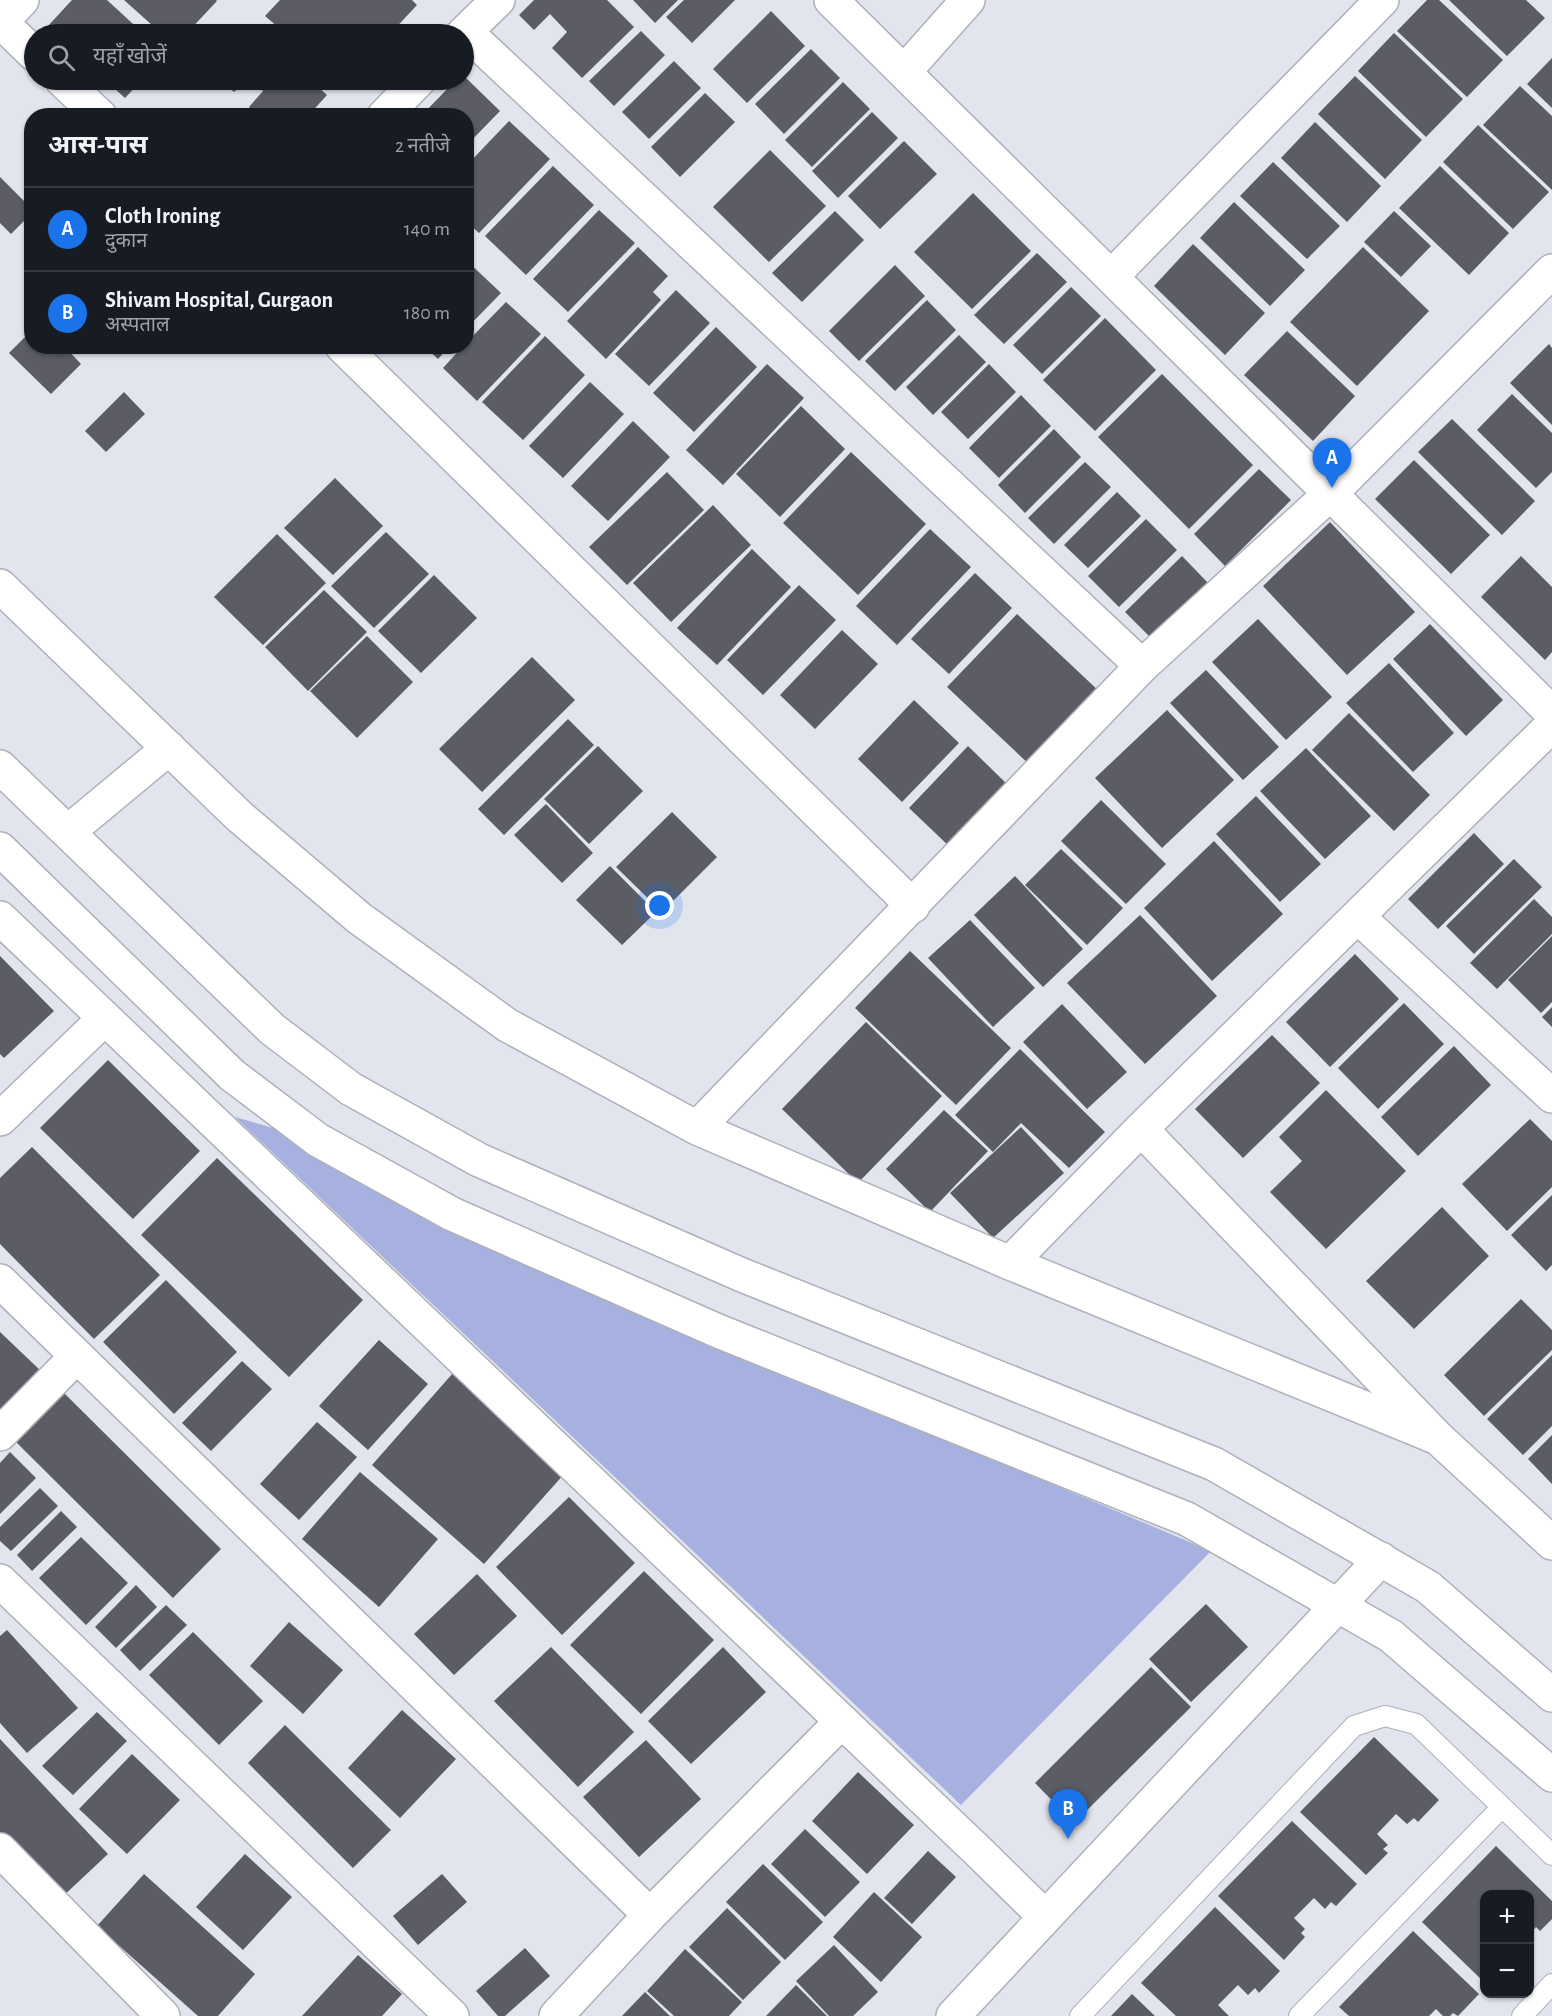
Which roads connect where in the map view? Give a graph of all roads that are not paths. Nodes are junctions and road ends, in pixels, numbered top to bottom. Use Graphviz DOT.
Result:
graph roads {
  1 [pos="22,0"];
  2 [pos="498,0"];
  3 [pos="831,0"];
  4 [pos="968,0"];
  5 [pos="1382,0"];
  6 [pos="0,22"];
  7 [pos="473,24"];
  8 [pos="474,42"];
  9 [pos="24,45"];
  10 [pos="904,72"];
  11 [pos="73,90"];
  12 [pos="409,90"];
  13 [pos="92,108"];
  14 [pos="392,108"];
  15 [pos="1552,271"];
  16 [pos="1111,277"];
  17 [pos="350,354"];
  18 [pos="1330,494"];
  19 [pos="0,586"];
  20 [pos="1142,666"];
  21 [pos="1552,713"];
  22 [pos="1552,725"];
  23 [pos="169,748"];
  24 [pos="0,767"];
  25 [pos="69,831"];
  26 [pos="0,849"];
  27 [pos="913,906"];
  28 [pos="1358,917"];
  29 [pos="0,918"];
  30 [pos="105,1018"];
  31 [pos="1552,1096"];
  32 [pos="0,1119"];
  33 [pos="697,1128"];
  34 [pos="1141,1129"];
  35 [pos="1010,1263"];
  36 [pos="0,1281"];
  37 [pos="77,1356"];
  38 [pos="0,1434"];
  39 [pos="1437,1438"];
  40 [pos="1552,1543"];
  41 [pos="1381,1559"];
  42 [pos="0,1581"];
  43 [pos="1338,1605"];
  44 [pos="1552,1695"];
  45 [pos="842,1721"];
  46 [pos="1552,1775"];
  47 [pos="1502,1807"];
  48 [pos="0,1850"];
  49 [pos="1552,1855"];
  50 [pos="650,1915"];
  51 [pos="1045,1917"];
  52 [pos="1552,1984"];
  53 [pos="152,2012"];
  54 [pos="452,2016"];
  55 [pos="556,2016"];
  56 [pos="953,2016"];
  57 [pos="1080,2016"];
  58 [pos="1299,2016"];
  59 [pos="1522,2016"];
  1 -- 6 [label="street"];
  2 -- 7 [label="street"];
  3 -- 10 [label="street"];
  4 -- 10 [label="street"];
  5 -- 16 [label="street"];
  6 -- 9 [label="street"];
  8 -- 20 [label="street"];
  10 -- 16 [label="street"];
  11 -- 13 [label="street"];
  12 -- 14 [label="street"];
  15 -- 18 [label="street"];
  16 -- 18 [label="street"];
  17 -- 27 [label="street"];
  18 -- 20 [label="street"];
  18 -- 21 [label="street"];
  19 -- 23 [label="street"];
  20 -- 27 [label="street"];
  22 -- 28 [label="street"];
  23 -- 25 [label="street"];
  23 -- 33 [label="street"];
  24 -- 25 [label="street"];
  25 -- 41 [label="street"];
  26 -- 43 [label="street"];
  27 -- 33 [label="street"];
  28 -- 31 [label="street"];
  28 -- 34 [label="street"];
  29 -- 30 [label="street"];
  30 -- 32 [label="street"];
  30 -- 45 [label="street"];
  33 -- 35 [label="street"];
  34 -- 35 [label="street"];
  34 -- 39 [label="street"];
  35 -- 39 [label="street"];
  36 -- 37 [label="street"];
  37 -- 38 [label="street"];
  37 -- 50 [label="street"];
  39 -- 40 [label="street"];
  41 -- 43 [label="street"];
  41 -- 44 [label="street"];
  42 -- 54 [label="street"];
  43 -- 46 [label="street"];
  43 -- 51 [label="street"];
  45 -- 50 [label="street"];
  45 -- 51 [label="street"];
  47 -- 49 [label="lane"];
  47 -- 57 [label="lane"];
  47 -- 58 [label="lane"];
  48 -- 53 [label="street"];
  50 -- 55 [label="street"];
  51 -- 56 [label="street"];
  52 -- 59 [label="lane"];
}
